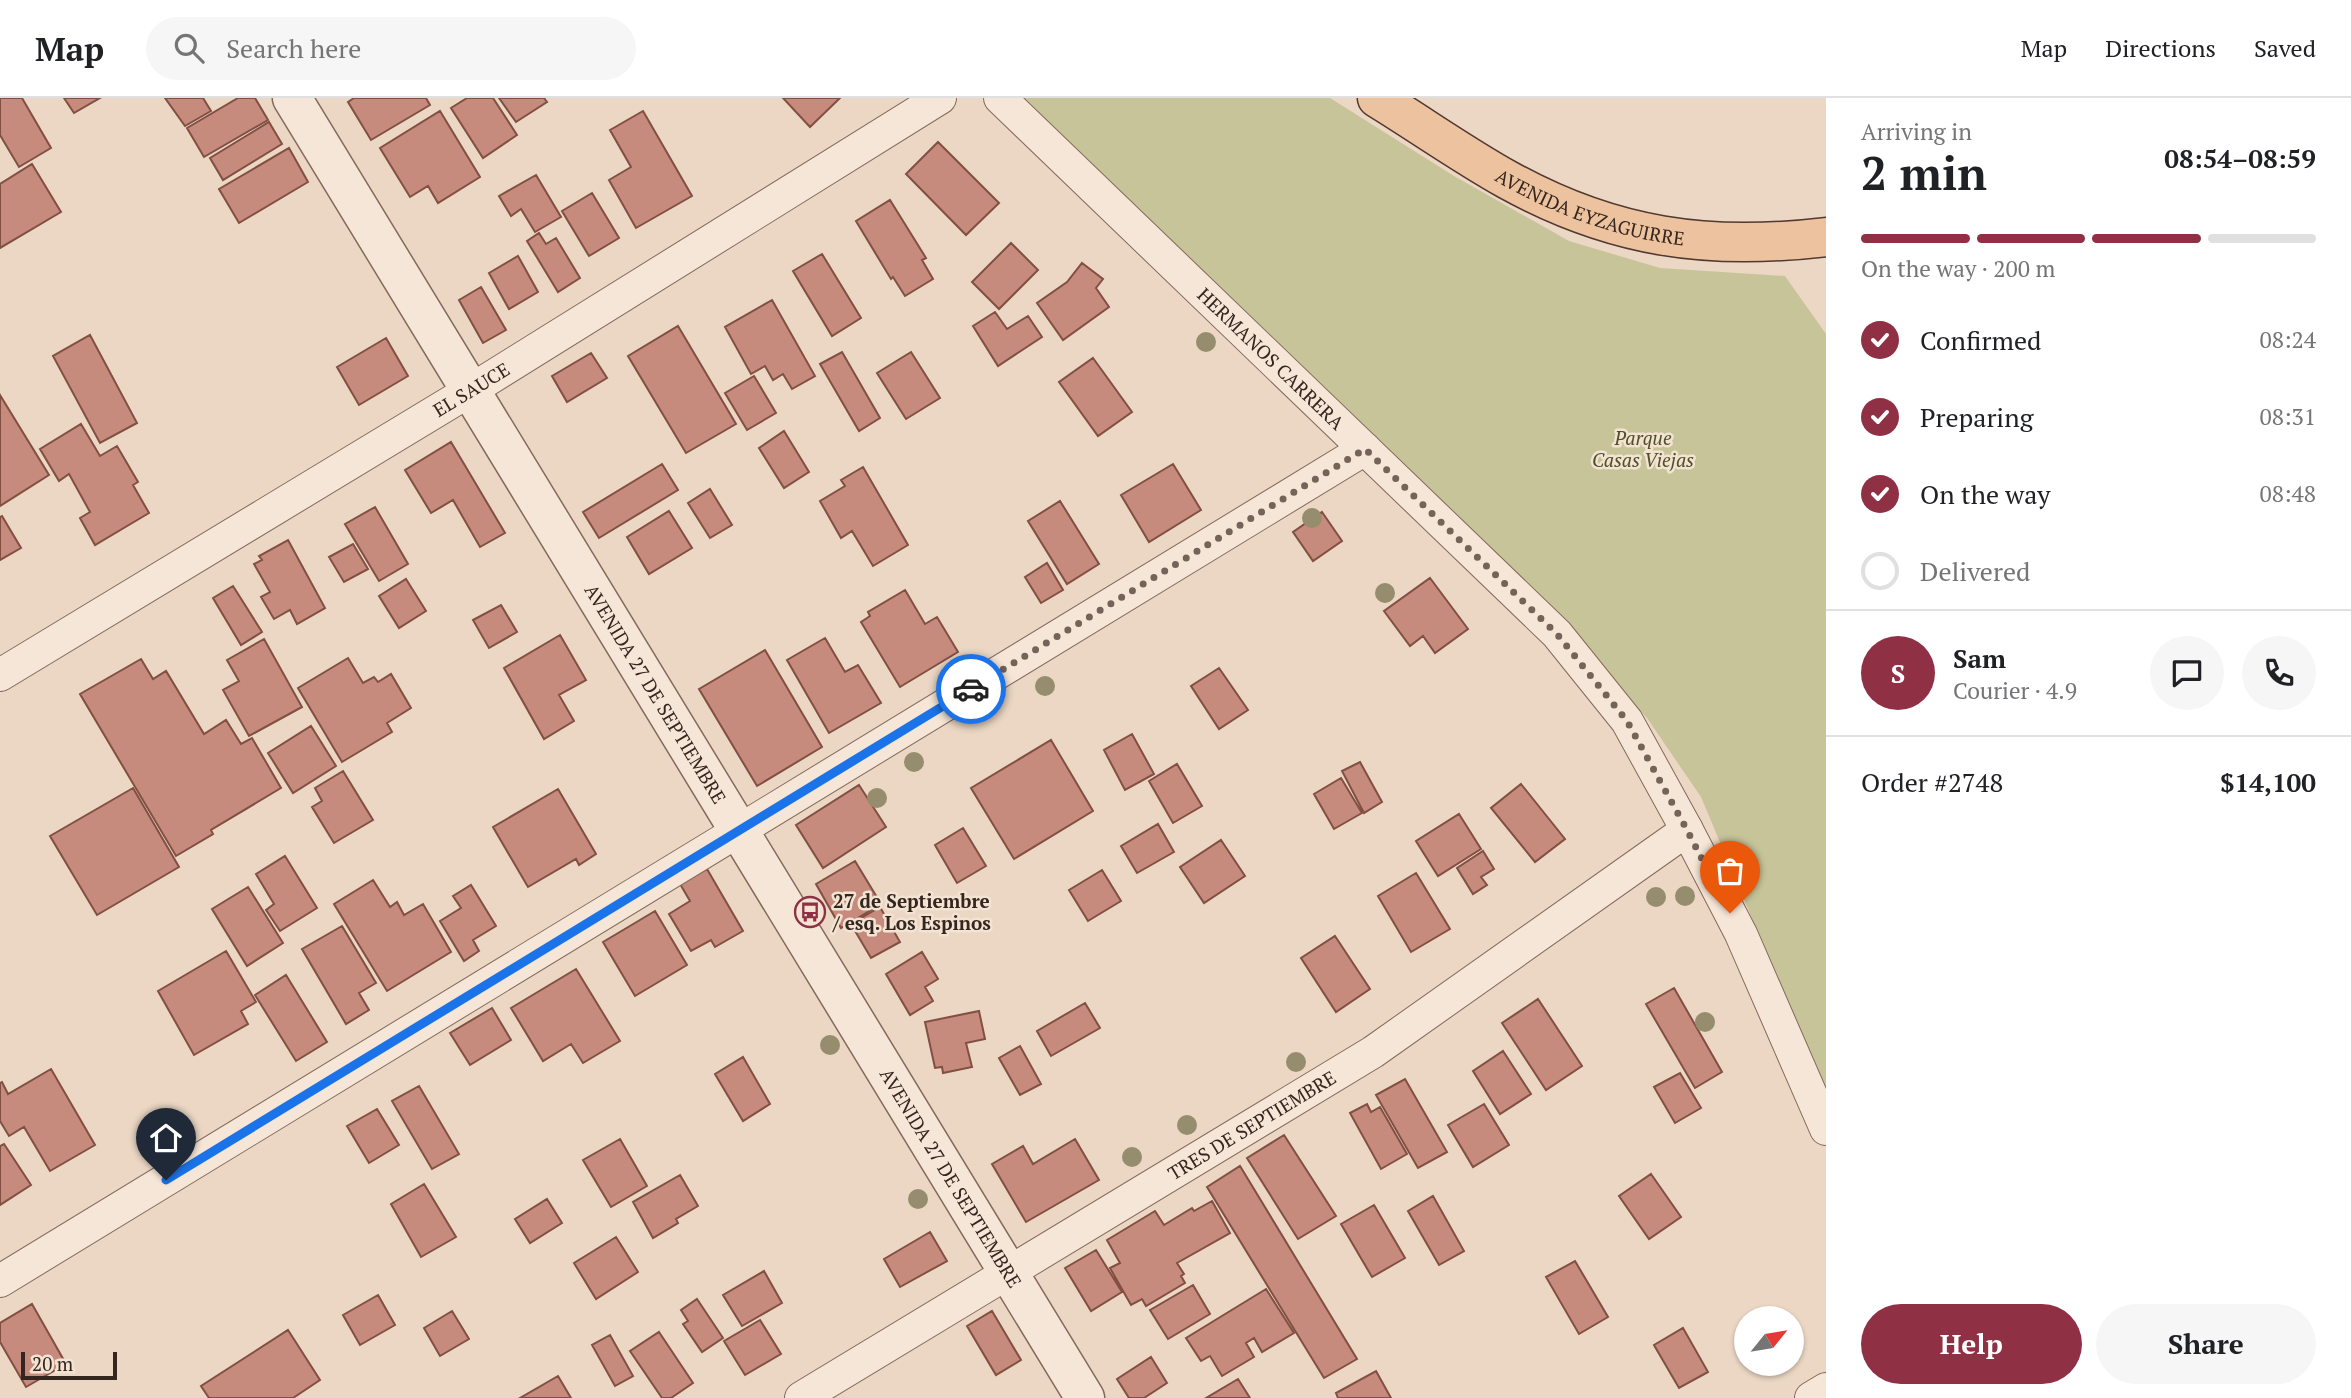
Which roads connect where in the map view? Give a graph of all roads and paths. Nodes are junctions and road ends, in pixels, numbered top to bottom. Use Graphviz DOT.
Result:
graph roads {
  1 [pos="292,98"];
  2 [pos="940,98"];
  3 [pos="1000,98"];
  4 [pos="1377,98"];
  5 [pos="1826,237"];
  6 [pos="471,390"];
  7 [pos="1365,449"];
  8 [pos="0,675"];
  9 [pos="739,830"];
  10 [pos="1687,830"];
  11 [pos="1826,1129"];
  12 [pos="1008,1272"];
  13 [pos="0,1281"];
  14 [pos="1826,1389"];
  15 [pos="801,1398"];
  16 [pos="1085,1398"];
  17 [pos="1811,1398"];
  1 -- 6 [label="street, AVENIDA 27 DE SEPTIEMBRE"];
  2 -- 6 [label="street, EL SAUCE"];
  3 -- 7 [label="street, HERMANOS CARRERA"];
  4 -- 5 [label="main road, AVENIDA EYZAGUIRRE"];
  6 -- 8 [label="street, EL SAUCE"];
  6 -- 9 [label="street, AVENIDA 27 DE SEPTIEMBRE"];
  7 -- 9 [label="street"];
  7 -- 10 [label="street, HERMANOS CARRERA"];
  9 -- 12 [label="street, AVENIDA 27 DE SEPTIEMBRE"];
  9 -- 13 [label="street"];
  10 -- 11 [label="street, HERMANOS CARRERA"];
  10 -- 12 [label="street, TRES DE SEPTIEMBRE"];
  12 -- 15 [label="street, TRES DE SEPTIEMBRE"];
  12 -- 16 [label="street, AVENIDA 27 DE SEPTIEMBRE"];
  14 -- 17 [label="street"];
}
